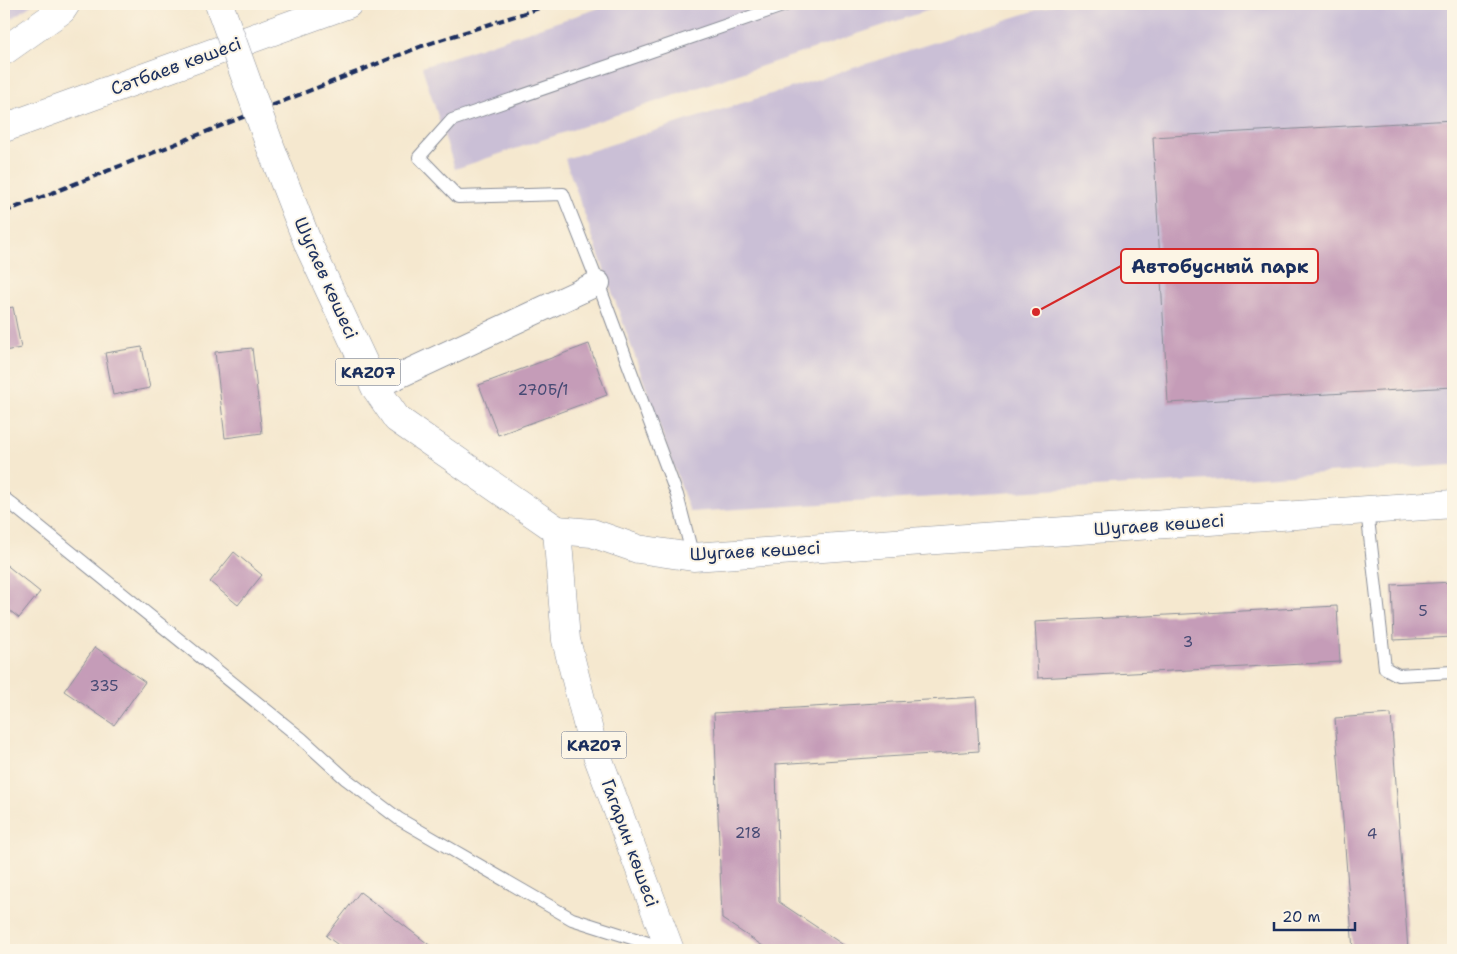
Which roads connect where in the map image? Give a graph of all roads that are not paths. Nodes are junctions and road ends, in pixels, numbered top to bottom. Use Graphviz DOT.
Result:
graph roads {
  1 [pos="66,4"];
  2 [pos="219,4"];
  3 [pos="348,4"];
  4 [pos="788,4"];
  5 [pos="4,51"];
  6 [pos="4,128"];
  7 [pos="598,283"];
  8 [pos="375,387"];
  9 [pos="4,498"];
  10 [pos="1453,504"];
  11 [pos="1367,510"];
  12 [pos="557,530"];
  13 [pos="693,557"];
  14 [pos="1453,672"];
  15 [pos="670,950"];
  1 -- 5 [label="main road"];
  2 -- 8 [label="main road, Шугаев көшесі / KAZ07, bridge"];
  3 -- 6 [label="main road, Сәтбаев көшесі"];
  4 -- 7 [label="lane"];
  7 -- 8 [label="street"];
  7 -- 13 [label="lane"];
  8 -- 12 [label="main road, Шугаев көшесі / KAZ07"];
  9 -- 15 [label="lane"];
  10 -- 11 [label="main road, Шугаев көшесі"];
  11 -- 13 [label="main road, Шугаев көшесі"];
  11 -- 14 [label="lane"];
  12 -- 13 [label="main road, Шугаев көшесі"];
  12 -- 15 [label="main road, Гагарин көшесі / KAZ07"];
}
